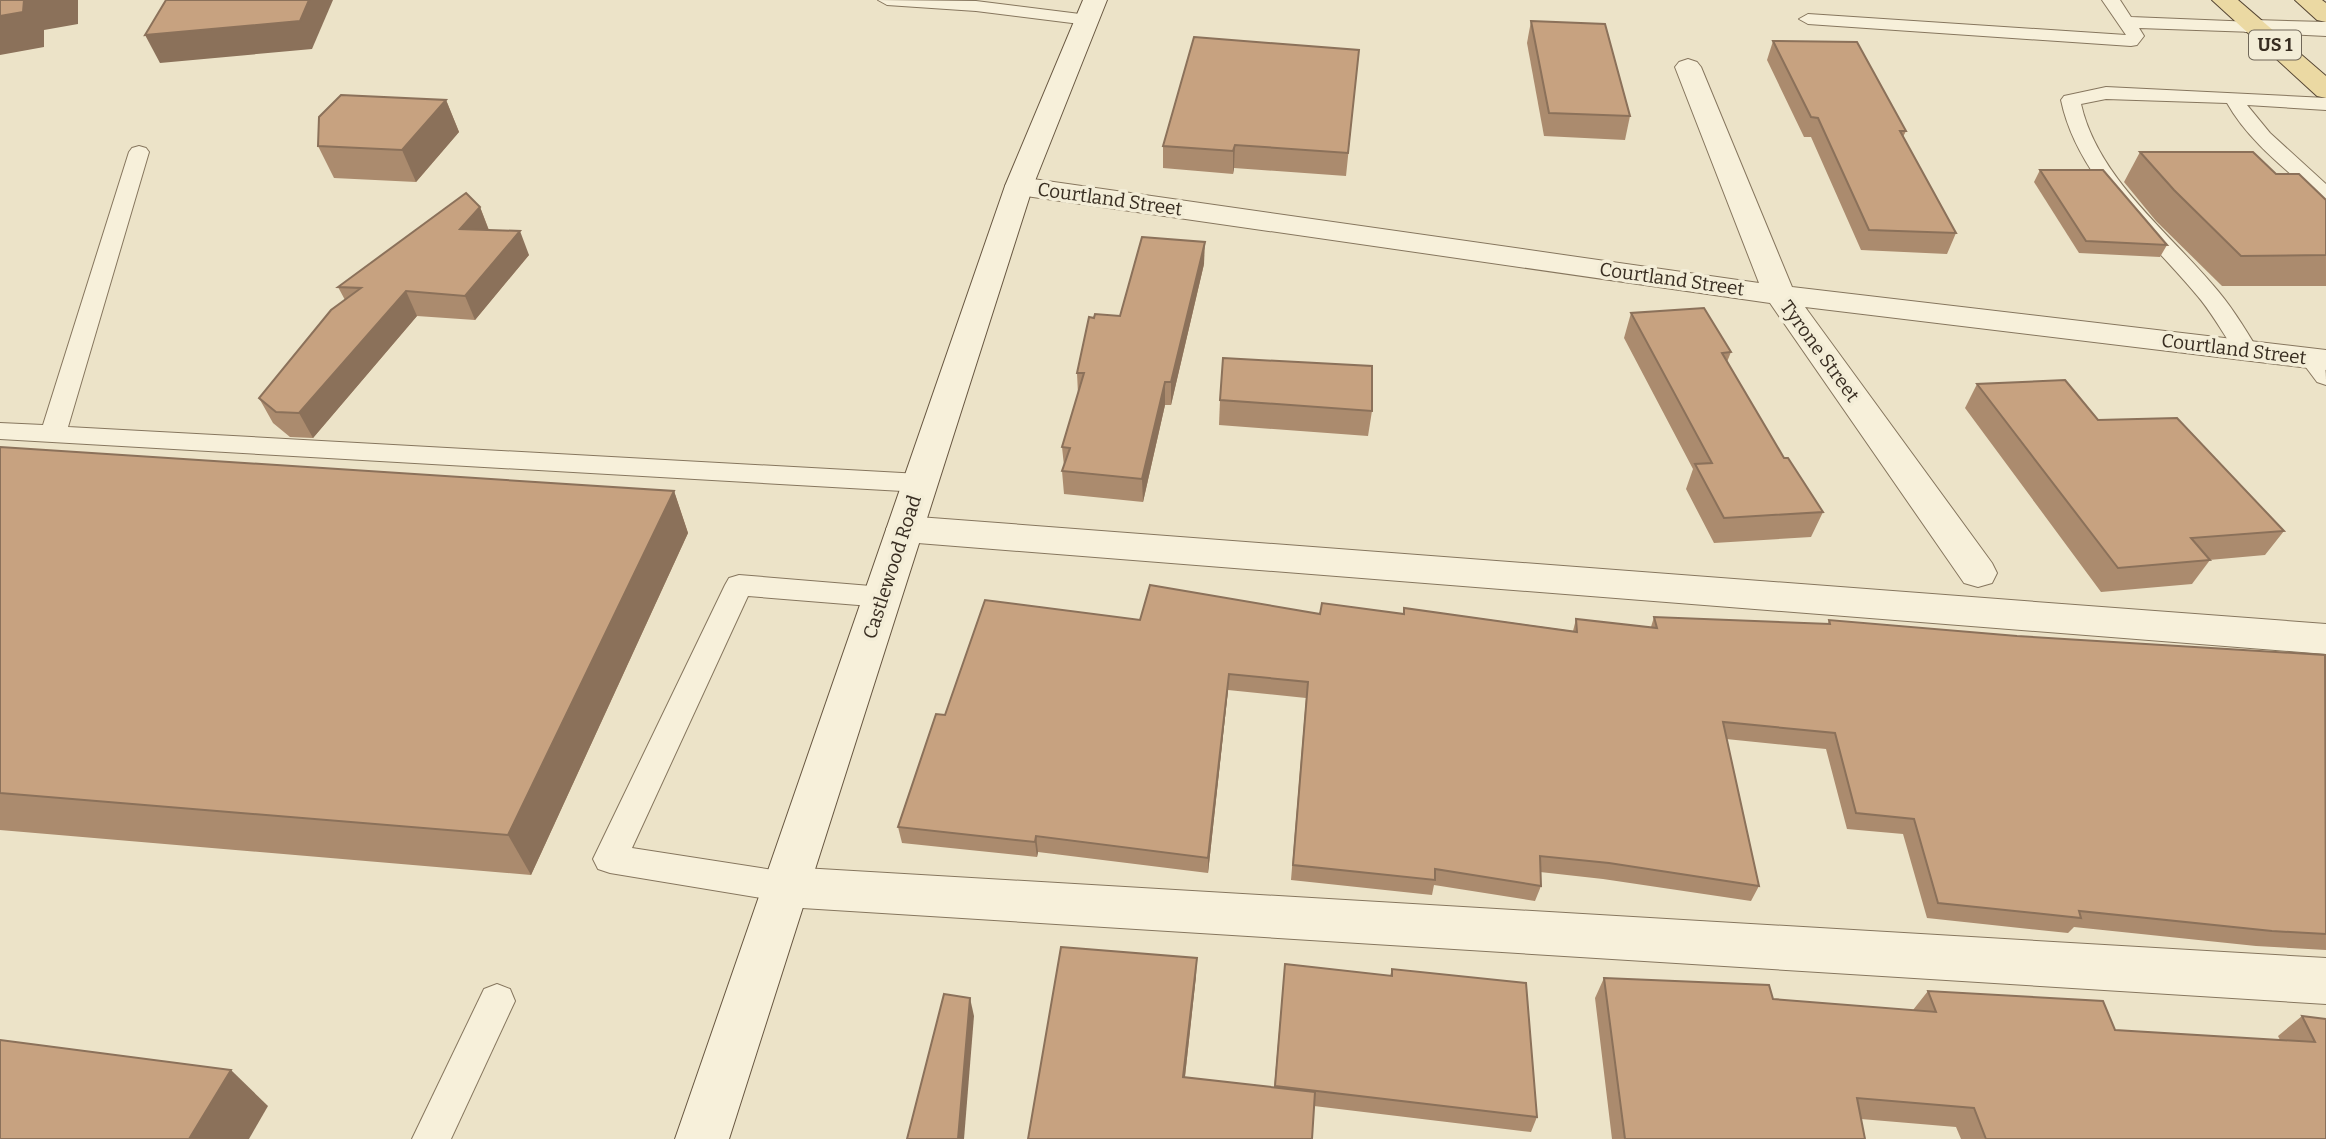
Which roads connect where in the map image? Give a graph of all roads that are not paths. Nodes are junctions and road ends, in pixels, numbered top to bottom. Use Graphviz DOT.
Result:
graph roads {
  1 [pos="887,0"];
  2 [pos="2111,0"];
  3 [pos="2224,0"];
  4 [pos="2307,0"];
  5 [pos="1091,10"];
  6 [pos="2326,15"];
  7 [pos="1808,19"];
  8 [pos="2126,22"];
  9 [pos="2254,27"];
  10 [pos="2326,29"];
  11 [pos="1688,67"];
  12 [pos="2326,90"];
  13 [pos="2234,98"];
  14 [pos="2326,104"];
  15 [pos="139,152"];
  16 [pos="1019,186"];
  17 [pos="2326,195"];
  18 [pos="1780,295"];
  19 [pos="2246,350"];
  20 [pos="2321,365"];
  21 [pos="0,431"];
  22 [pos="52,434"];
  23 [pos="920,483"];
  24 [pos="905,528"];
  25 [pos="1978,573"];
  26 [pos="883,597"];
  27 [pos="2326,639"];
  28 [pos="786,887"];
  29 [pos="2326,981"];
  30 [pos="497,1001"];
  31 [pos="431,1139"];
  32 [pos="702,1139"];
  1 -- 5 [label="lane"];
  2 -- 8 [label="lane"];
  3 -- 9 [label="main road, US 1"];
  4 -- 6 [label="main road, US 1"];
  5 -- 16 [label="street, Castlewood Road"];
  7 -- 8 [label="lane"];
  8 -- 9 [label="lane"];
  9 -- 10 [label="street"];
  9 -- 12 [label="main road, US 1"];
  11 -- 18 [label="street, Tyrone Street"];
  13 -- 14 [label="lane"];
  13 -- 17 [label="lane"];
  13 -- 19 [label="lane"];
  15 -- 22 [label="lane"];
  16 -- 18 [label="street, Courtland Street"];
  16 -- 23 [label="street, Castlewood Road"];
  18 -- 19 [label="street, Courtland Street"];
  18 -- 25 [label="street, Tyrone Street"];
  19 -- 20 [label="street, Courtland Street"];
  21 -- 22 [label="lane"];
  22 -- 23 [label="lane"];
  23 -- 24 [label="street, Castlewood Road"];
  24 -- 26 [label="street, Castlewood Road"];
  24 -- 27 [label="street"];
  26 -- 28 [label="street, Castlewood Road"];
  26 -- 28 [label="lane"];
  28 -- 29 [label="street"];
  28 -- 32 [label="street, Castlewood Road"];
  30 -- 31 [label="lane"];
}
